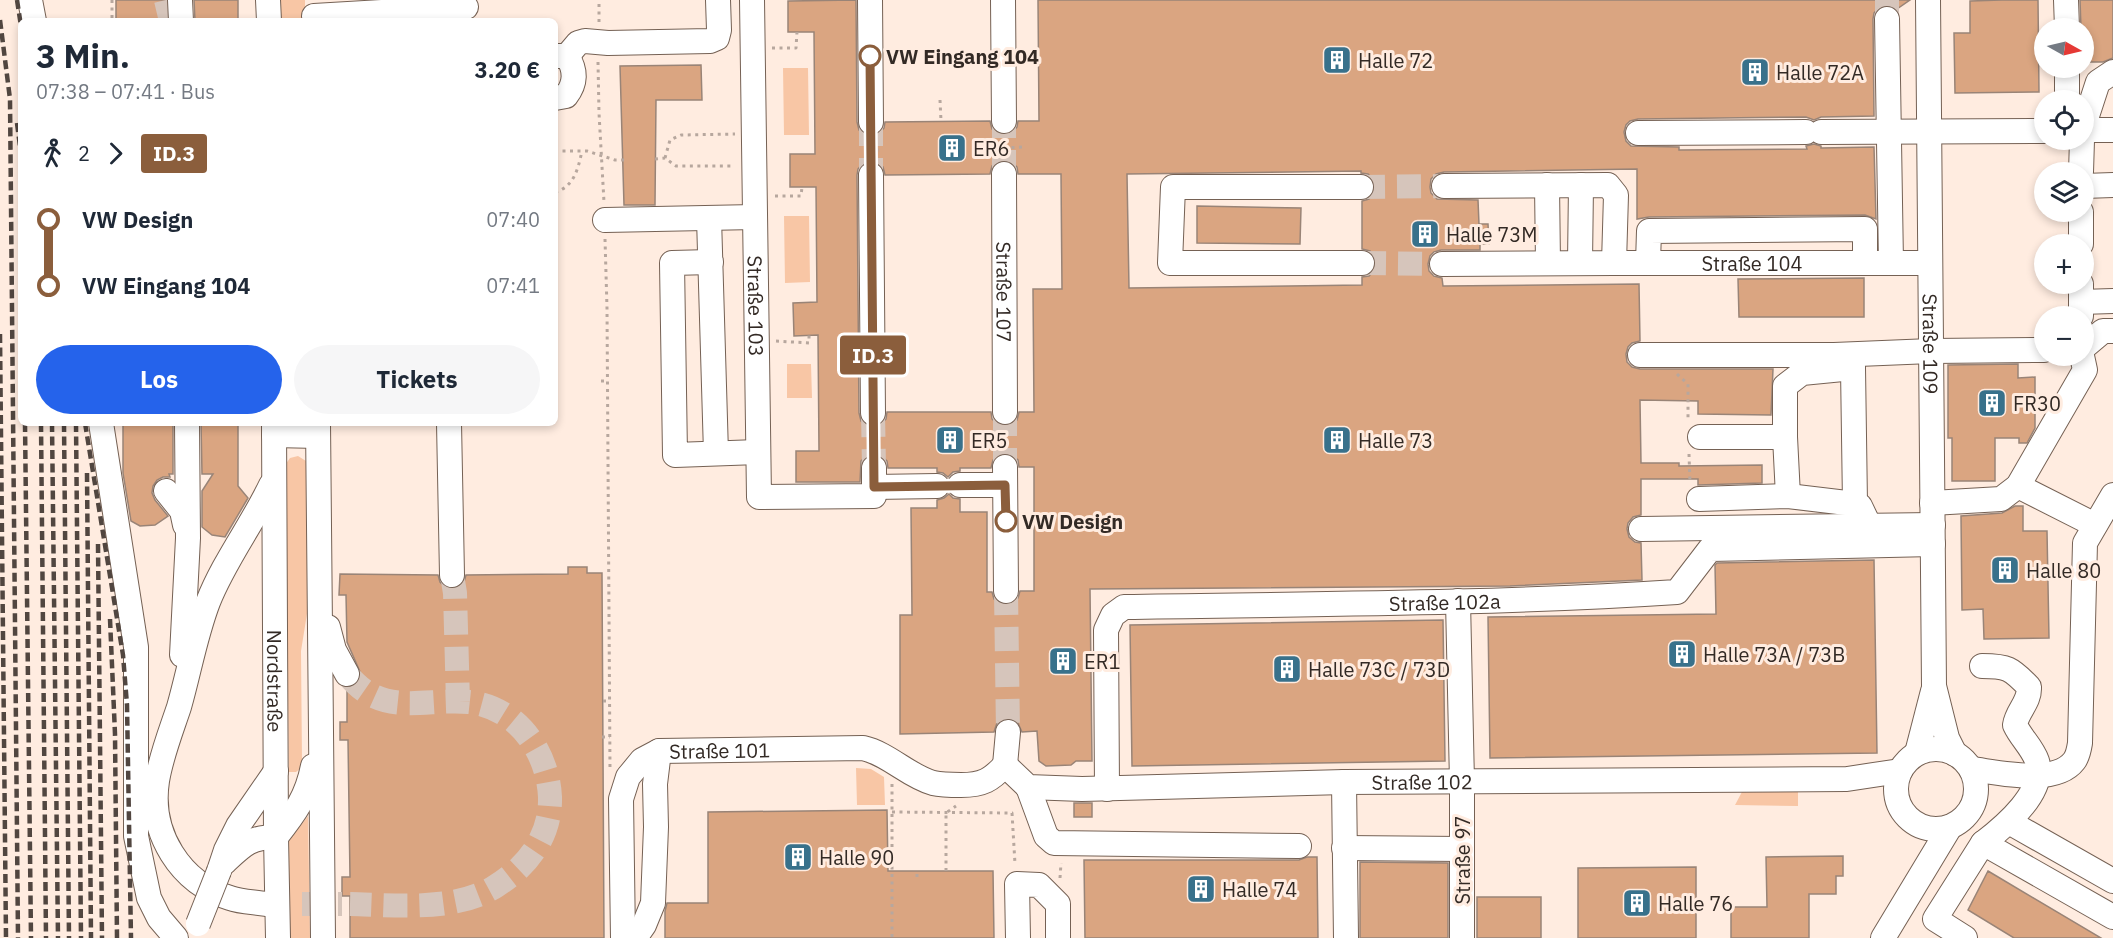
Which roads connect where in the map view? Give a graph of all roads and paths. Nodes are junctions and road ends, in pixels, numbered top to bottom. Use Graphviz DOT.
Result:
graph roads {
  1 [pos="30,0"];
  2 [pos="112,0"];
  3 [pos="180,0"];
  4 [pos="268,0"];
  5 [pos="599,0"];
  6 [pos="718,0"];
  7 [pos="752,0"];
  8 [pos="870,0"];
  9 [pos="1003,0"];
  10 [pos="1928,0"];
  11 [pos="2066,0"];
  12 [pos="466,10"];
  13 [pos="317,12"];
  14 [pos="33,18"];
  15 [pos="112,18"];
  16 [pos="181,18"];
  17 [pos="269,18"];
  18 [pos="2067,18"];
  19 [pos="1887,19"];
  20 [pos="797,32"];
  21 [pos="598,41"];
  22 [pos="753,48"];
  23 [pos="561,56"];
  24 [pos="2113,72"];
  25 [pos="2094,94"];
  26 [pos="558,97"];
  27 [pos="940,100"];
  28 [pos="941,121"];
  29 [pos="1004,121"];
  30 [pos="871,122"];
  31 [pos="2094,130"];
  32 [pos="2113,130"];
  33 [pos="2034,131"];
  34 [pos="1889,132"];
  35 [pos="1929,132"];
  36 [pos="1638,133"];
  37 [pos="754,134"];
  38 [pos="1022,147"];
  39 [pos="1004,148"];
  40 [pos="879,150"];
  41 [pos="558,151"];
  42 [pos="582,151"];
  43 [pos="871,151"];
  44 [pos="603,156"];
  45 [pos="664,158"];
  46 [pos="655,159"];
  47 [pos="624,160"];
  48 [pos="754,166"];
  49 [pos="1004,174"];
  50 [pos="871,175"];
  51 [pos="1547,185"];
  52 [pos="1581,185"];
  53 [pos="2113,185"];
  54 [pos="1444,186"];
  55 [pos="2094,186"];
  56 [pos="802,187"];
  57 [pos="1361,187"];
  58 [pos="558,191"];
  59 [pos="755,206"];
  60 [pos="709,218"];
  61 [pos="605,220"];
  62 [pos="711,262"];
  63 [pos="1362,263"];
  64 [pos="1548,263"];
  65 [pos="1580,263"];
  66 [pos="1614,263"];
  67 [pos="1648,263"];
  68 [pos="1865,263"];
  69 [pos="1891,263"];
  70 [pos="1930,263"];
  71 [pos="1442,264"];
  72 [pos="602,271"];
  73 [pos="607,271"];
  74 [pos="2081,301"];
  75 [pos="2113,301"];
  76 [pos="602,308"];
  77 [pos="608,308"];
  78 [pos="2113,331"];
  79 [pos="809,335"];
  80 [pos="756,339"];
  81 [pos="2094,339"];
  82 [pos="2034,350"];
  83 [pos="1931,351"];
  84 [pos="1640,355"];
  85 [pos="1847,359"];
  86 [pos="2084,366"];
  87 [pos="601,381"];
  88 [pos="608,381"];
  89 [pos="873,412"];
  90 [pos="1005,412"];
  91 [pos="101,426"];
  92 [pos="187,426"];
  93 [pos="449,426"];
  94 [pos="274,429"];
  95 [pos="318,429"];
  96 [pos="1700,437"];
  97 [pos="1785,437"];
  98 [pos="873,441"];
  99 [pos="880,441"];
  100 [pos="758,452"];
  101 [pos="716,453"];
  102 [pos="275,478"];
  103 [pos="2018,486"];
  104 [pos="166,491"];
  105 [pos="2113,495"];
  106 [pos="206,496"];
  107 [pos="1788,496"];
  108 [pos="1698,499"];
  109 [pos="1855,504"];
  110 [pos="1933,524"];
  111 [pos="2095,525"];
  112 [pos="1870,526"];
  113 [pos="1641,529"];
  114 [pos="188,540"];
  115 [pos="452,575"];
  116 [pos="320,588"];
  117 [pos="1006,591"];
  118 [pos="1458,602"];
  119 [pos="1982,666"];
  120 [pos="347,674"];
  121 [pos="1934,686"];
  122 [pos="603,701"];
  123 [pos="610,701"];
  124 [pos="180,703"];
  125 [pos="321,728"];
  126 [pos="1008,732"];
  127 [pos="610,737"];
  128 [pos="602,738"];
  129 [pos="659,751"];
  130 [pos="1917,753"];
  131 [pos="883,756"];
  132 [pos="1963,761"];
  133 [pos="1005,765"];
  134 [pos="276,771"];
  135 [pos="1900,771"];
  136 [pos="610,774"];
  137 [pos="2033,776"];
  138 [pos="1846,779"];
  139 [pos="1344,782"];
  140 [pos="1462,782"];
  141 [pos="1028,787"];
  142 [pos="1107,789"];
  143 [pos="1975,799"];
  144 [pos="1898,801"];
  145 [pos="892,812"];
  146 [pos="2009,822"];
  147 [pos="1919,826"];
  148 [pos="1950,827"];
  149 [pos="946,832"];
  150 [pos="276,837"];
  151 [pos="1063,843"];
  152 [pos="1983,843"];
  153 [pos="1299,846"];
  154 [pos="1344,848"];
  155 [pos="1462,849"];
  156 [pos="220,868"];
  157 [pos="917,871"];
  158 [pos="946,871"];
  159 [pos="917,877"];
  160 [pos="2113,881"];
  161 [pos="1017,884"];
  162 [pos="1914,887"];
  163 [pos="266,904"];
  164 [pos="1058,904"];
  165 [pos="2113,917"];
  166 [pos="196,931"];
  167 [pos="1886,934"];
  168 [pos="176,938"];
  169 [pos="278,938"];
  170 [pos="323,938"];
  171 [pos="623,938"];
  172 [pos="635,938"];
  173 [pos="892,938"];
  174 [pos="1018,938"];
  175 [pos="1058,938"];
  176 [pos="1346,938"];
  177 [pos="1462,938"];
  178 [pos="1965,938"];
  1 -- 14 [label="street"];
  2 -- 15 [label="path"];
  3 -- 16 [label="street"];
  4 -- 17 [label="street"];
  5 -- 21 [label="path"];
  6 -- 21 [label="street"];
  7 -- 22 [label="street, Straße 103"];
  8 -- 30 [label="street"];
  9 -- 29 [label="street"];
  10 -- 35 [label="street, Straße 109"];
  11 -- 18 [label="street"];
  12 -- 13 [label="street"];
  19 -- 34 [label="street"];
  20 -- 22 [label="path"];
  21 -- 23 [label="street"];
  21 -- 44 [label="path"];
  22 -- 37 [label="street, Straße 103"];
  23 -- 26 [label="street"];
  24 -- 25 [label="street"];
  27 -- 28 [label="path"];
  31 -- 32 [label="street"];
  33 -- 35 [label="street"];
  34 -- 35 [label="street"];
  34 -- 36 [label="street"];
  34 -- 69 [label="street"];
  35 -- 70 [label="street, Straße 109"];
  37 -- 45 [label="path"];
  37 -- 48 [label="street, Straße 103"];
  38 -- 39 [label="path"];
  40 -- 43 [label="path"];
  41 -- 42 [label="path"];
  42 -- 44 [label="path"];
  42 -- 58 [label="path"];
  44 -- 47 [label="path"];
  44 -- 61 [label="path"];
  45 -- 46 [label="path"];
  45 -- 48 [label="path"];
  48 -- 59 [label="street, Straße 103"];
  49 -- 90 [label="street, Straße 107"];
  50 -- 89 [label="street"];
  51 -- 52 [label="street"];
  51 -- 54 [label="street"];
  51 -- 64 [label="street"];
  52 -- 65 [label="street"];
  52 -- 66 [label="street"];
  53 -- 55 [label="street"];
  56 -- 59 [label="path"];
  57 -- 63 [label="street"];
  59 -- 60 [label="street"];
  59 -- 80 [label="street, Straße 103"];
  60 -- 61 [label="street"];
  60 -- 62 [label="street"];
  61 -- 73 [label="path"];
  62 -- 101 [label="street"];
  62 -- 101 [label="street"];
  64 -- 65 [label="street, Straße 104"];
  64 -- 71 [label="street, Straße 104"];
  65 -- 66 [label="street, Straße 104"];
  66 -- 67 [label="street, Straße 104"];
  67 -- 68 [label="street, Straße 104"];
  67 -- 68 [label="street"];
  68 -- 69 [label="street, Straße 104"];
  69 -- 70 [label="street, Straße 104"];
  70 -- 83 [label="street, Straße 109"];
  72 -- 73 [label="path"];
  73 -- 77 [label="path"];
  74 -- 75 [label="street"];
  76 -- 77 [label="path"];
  77 -- 88 [label="path"];
  78 -- 81 [label="street"];
  79 -- 80 [label="path"];
  80 -- 100 [label="street, Straße 103"];
  82 -- 83 [label="street"];
  83 -- 85 [label="street"];
  83 -- 110 [label="street, Straße 109"];
  84 -- 85 [label="street"];
  85 -- 97 [label="street"];
  85 -- 109 [label="street"];
  86 -- 103 [label="street"];
  87 -- 88 [label="path"];
  88 -- 123 [label="path"];
  91 -- 168 [label="street"];
  92 -- 114 [label="street"];
  93 -- 115 [label="street"];
  94 -- 95 [label="street"];
  94 -- 102 [label="street, Nordstraße"];
  95 -- 116 [label="street"];
  96 -- 97 [label="street"];
  97 -- 107 [label="street"];
  98 -- 99 [label="path"];
  100 -- 101 [label="street"];
  100 -- 117 [label="street, Straße 103"];
  102 -- 124 [label="street"];
  102 -- 134 [label="street, Nordstraße"];
  103 -- 110 [label="street"];
  103 -- 111 [label="street"];
  104 -- 114 [label="street"];
  105 -- 111 [label="street"];
  106 -- 114 [label="street"];
  107 -- 108 [label="street"];
  107 -- 109 [label="street"];
  109 -- 112 [label="street"];
  110 -- 112 [label="street"];
  110 -- 118 [label="street, Straße 102a"];
  110 -- 121 [label="street, Straße 109"];
  111 -- 137 [label="street"];
  112 -- 113 [label="street"];
  114 -- 124 [label="street"];
  116 -- 120 [label="street"];
  116 -- 125 [label="street"];
  118 -- 140 [label="street, Straße 97"];
  118 -- 142 [label="street, Straße 102a"];
  119 -- 137 [label="street"];
  121 -- 130 [label="street"];
  121 -- 132 [label="street"];
  122 -- 123 [label="path"];
  123 -- 127 [label="path"];
  124 -- 163 [label="street"];
  125 -- 150 [label="street"];
  125 -- 170 [label="street"];
  126 -- 133 [label="street"];
  127 -- 128 [label="path"];
  127 -- 136 [label="path"];
  129 -- 131 [label="street, Straße 101"];
  129 -- 171 [label="street, Straße 101"];
  129 -- 172 [label="street"];
  130 -- 132 [label="street"];
  130 -- 135 [label="street"];
  131 -- 133 [label="street"];
  131 -- 145 [label="path"];
  132 -- 137 [label="street"];
  132 -- 143 [label="street"];
  133 -- 141 [label="street"];
  134 -- 150 [label="street, Nordstraße"];
  134 -- 156 [label="street"];
  135 -- 138 [label="street, Straße 102"];
  135 -- 144 [label="street"];
  137 -- 143 [label="street"];
  137 -- 146 [label="street"];
  138 -- 140 [label="street, Straße 102"];
  138 -- 144 [label="street, Straße 102"];
  139 -- 140 [label="street, Straße 102"];
  139 -- 142 [label="street, Straße 102"];
  139 -- 154 [label="street"];
  140 -- 155 [label="street, Straße 97"];
  141 -- 142 [label="street, Straße 102"];
  141 -- 151 [label="street"];
  143 -- 148 [label="street"];
  144 -- 147 [label="street"];
  145 -- 161 [label="path"];
  145 -- 173 [label="path"];
  146 -- 152 [label="street"];
  146 -- 160 [label="street"];
  147 -- 148 [label="street"];
  147 -- 162 [label="street"];
  148 -- 162 [label="street"];
  149 -- 158 [label="path"];
  150 -- 156 [label="street"];
  150 -- 169 [label="street, Nordstraße"];
  151 -- 153 [label="street"];
  151 -- 164 [label="path"];
  152 -- 165 [label="street"];
  152 -- 178 [label="street"];
  154 -- 155 [label="street"];
  154 -- 176 [label="street"];
  155 -- 177 [label="street, Straße 97"];
  156 -- 166 [label="street, bridge"];
  157 -- 159 [label="path"];
  161 -- 164 [label="street"];
  161 -- 174 [label="street"];
  162 -- 167 [label="street"];
  164 -- 175 [label="street"];
}
